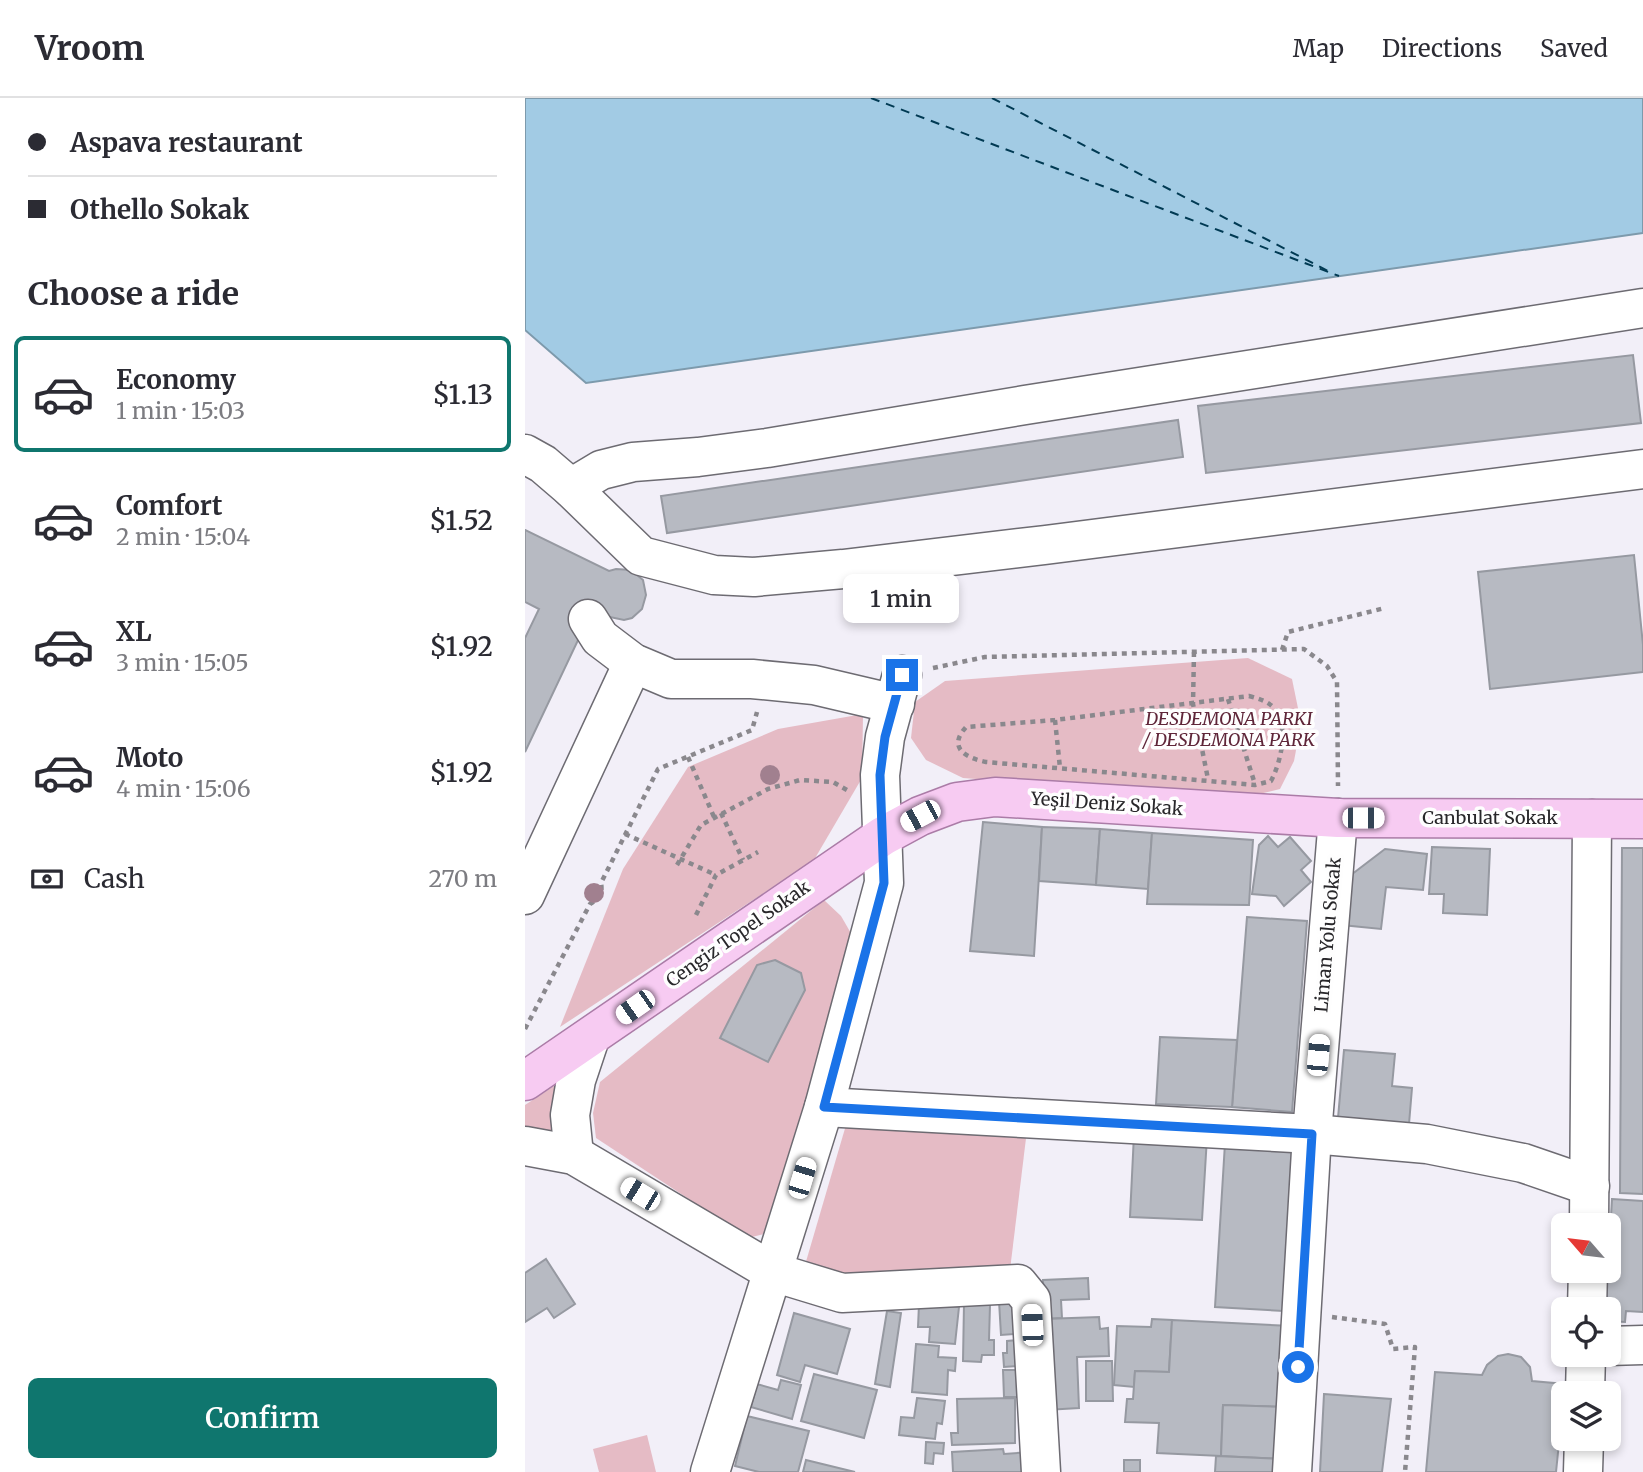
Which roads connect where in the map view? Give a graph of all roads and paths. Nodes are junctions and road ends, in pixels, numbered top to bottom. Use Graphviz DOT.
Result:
graph roads {
  1 [pos="1643,308"];
  2 [pos="525,429"];
  3 [pos="546,469"];
  4 [pos="1643,469"];
  5 [pos="1385,608"];
  6 [pos="588,619"];
  7 [pos="1282,650"];
  8 [pos="1194,652"];
  9 [pos="633,663"];
  10 [pos="898,690"];
  11 [pos="1228,699"];
  12 [pos="1193,704"];
  13 [pos="758,706"];
  14 [pos="1055,720"];
  15 [pos="688,757"];
  16 [pos="1060,769"];
  17 [pos="1061,781"];
  18 [pos="1209,781"];
  19 [pos="838,785"];
  20 [pos="1255,785"];
  21 [pos="1209,789"];
  22 [pos="720,813"];
  23 [pos="714,817"];
  24 [pos="1338,818"];
  25 [pos="1592,819"];
  26 [pos="1643,819"];
  27 [pos="625,834"];
  28 [pos="883,836"];
  29 [pos="758,852"];
  30 [pos="743,860"];
  31 [pos="678,862"];
  32 [pos="716,875"];
  33 [pos="525,895"];
  34 [pos="696,915"];
  35 [pos="525,1029"];
  36 [pos="590,1038"];
  37 [pos="525,1081"];
  38 [pos="824,1107"];
  39 [pos="1312,1134"];
  40 [pos="525,1146"];
  41 [pos="573,1155"];
  42 [pos="1590,1186"];
  43 [pos="1589,1213"];
  44 [pos="773,1272"];
  45 [pos="1301,1314"];
  46 [pos="1643,1345"];
  47 [pos="1621,1346"];
  48 [pos="1584,1451"];
  49 [pos="710,1472"];
  50 [pos="1041,1472"];
  51 [pos="1291,1472"];
  52 [pos="1405,1472"];
  53 [pos="1583,1472"];
  1 -- 3 [label="street"];
  2 -- 3 [label="street"];
  3 -- 4 [label="street"];
  5 -- 7 [label="path"];
  6 -- 9 [label="street"];
  7 -- 8 [label="path"];
  7 -- 24 [label="path"];
  8 -- 10 [label="path"];
  8 -- 12 [label="path"];
  9 -- 10 [label="street"];
  9 -- 33 [label="street"];
  10 -- 28 [label="street"];
  11 -- 12 [label="path"];
  11 -- 20 [label="path"];
  11 -- 20 [label="path"];
  12 -- 14 [label="path"];
  12 -- 18 [label="path"];
  13 -- 15 [label="path"];
  14 -- 16 [label="path"];
  14 -- 16 [label="path"];
  15 -- 23 [label="path"];
  15 -- 27 [label="path"];
  16 -- 17 [label="path"];
  16 -- 18 [label="path"];
  18 -- 20 [label="path"];
  18 -- 21 [label="path"];
  19 -- 22 [label="path"];
  22 -- 23 [label="path"];
  22 -- 30 [label="path"];
  23 -- 31 [label="path"];
  24 -- 25 [label="main road, Canbulat Sokak"];
  24 -- 28 [label="main road, Yeşil Deniz Sokak"];
  24 -- 39 [label="street, Liman Yolu Sokak"];
  25 -- 26 [label="main road, Canbulat Sokak"];
  25 -- 42 [label="street"];
  27 -- 31 [label="path"];
  27 -- 35 [label="path"];
  28 -- 36 [label="main road, Cengiz Topel Sokak"];
  28 -- 38 [label="street"];
  29 -- 30 [label="path"];
  30 -- 32 [label="path"];
  31 -- 32 [label="path"];
  32 -- 34 [label="path"];
  36 -- 37 [label="main road, Cengiz Topel Sokak"];
  36 -- 41 [label="street"];
  38 -- 39 [label="street"];
  38 -- 44 [label="street"];
  39 -- 42 [label="street"];
  39 -- 45 [label="street, Liman Yolu Sokak"];
  40 -- 41 [label="street"];
  41 -- 44 [label="street"];
  42 -- 43 [label="street"];
  44 -- 49 [label="street"];
  44 -- 50 [label="street"];
  45 -- 51 [label="street, Liman Yolu Sokak"];
  45 -- 52 [label="path"];
  46 -- 47 [label="street"];
  48 -- 53 [label="street"];
}
